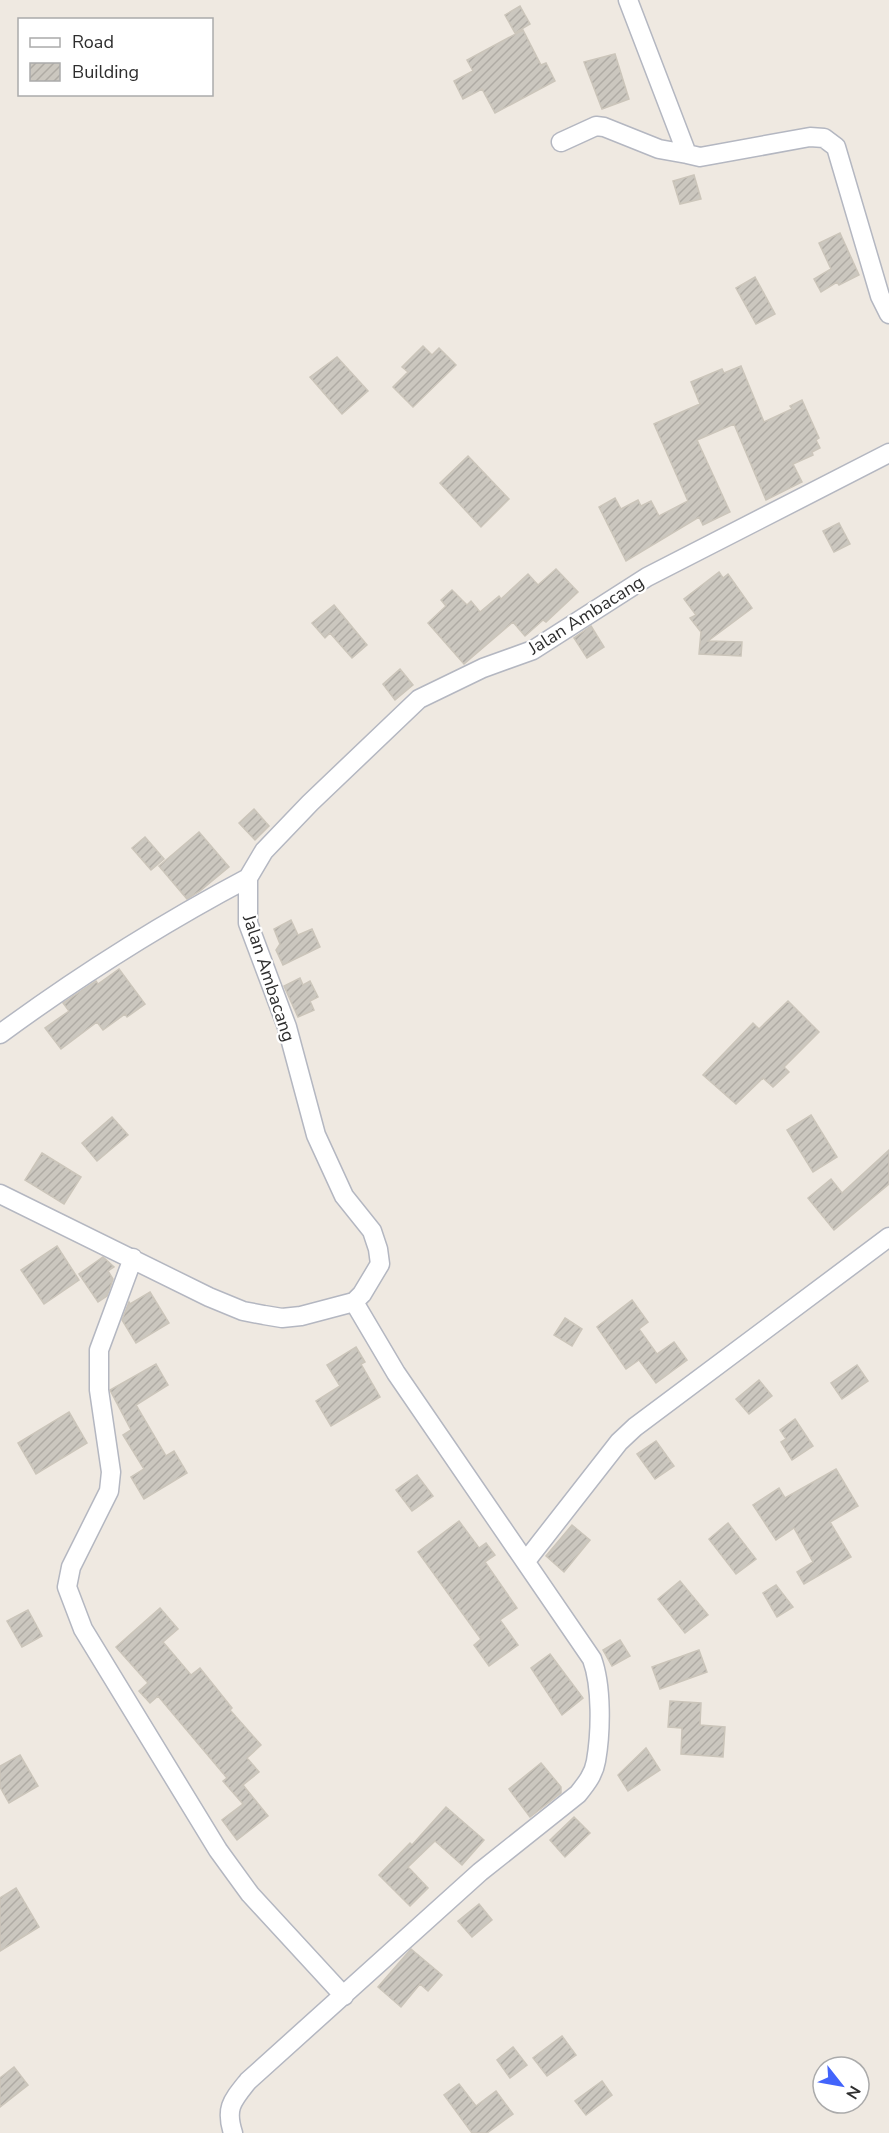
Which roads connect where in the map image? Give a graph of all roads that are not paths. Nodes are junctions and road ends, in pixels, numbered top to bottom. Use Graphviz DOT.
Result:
graph roads {
  1 [pos="628,0"];
  2 [pos="561,142"];
  3 [pos="687,154"];
  4 [pos="889,314"];
  5 [pos="889,453"];
  6 [pos="248,878"];
  7 [pos="0,1034"];
  8 [pos="0,1194"];
  9 [pos="889,1237"];
  10 [pos="133,1258"];
  11 [pos="354,1302"];
  12 [pos="526,1561"];
  13 [pos="344,1996"];
  14 [pos="233,2133"];
  1 -- 3 [label="street"];
  2 -- 3 [label="street"];
  3 -- 4 [label="street"];
  5 -- 6 [label="street, Jalan Ambacang"];
  6 -- 7 [label="street"];
  6 -- 11 [label="street, Jalan Ambacang"];
  8 -- 10 [label="street"];
  9 -- 12 [label="street"];
  10 -- 11 [label="street"];
  10 -- 13 [label="street"];
  11 -- 12 [label="street"];
  12 -- 13 [label="street"];
  13 -- 14 [label="street"];
}
